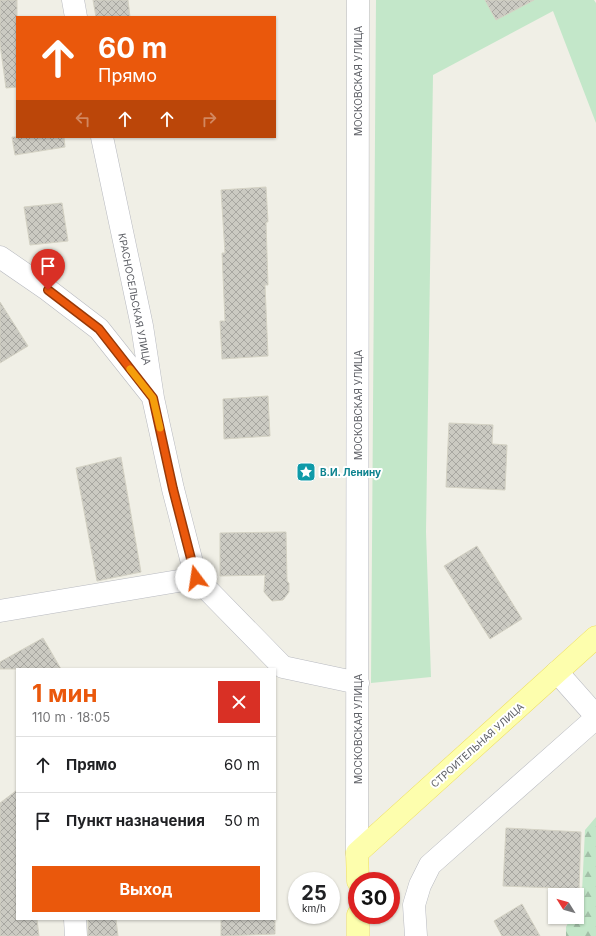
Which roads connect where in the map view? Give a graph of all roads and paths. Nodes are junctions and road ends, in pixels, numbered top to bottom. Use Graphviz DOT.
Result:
graph roads {
  1 [pos="72,0"];
  2 [pos="358,0"];
  3 [pos="76,16"];
  4 [pos="102,138"];
  5 [pos="0,257"];
  6 [pos="153,398"];
  7 [pos="196,578"];
  8 [pos="0,612"];
  9 [pos="596,637"];
  10 [pos="557,672"];
  11 [pos="358,684"];
  12 [pos="596,717"];
  13 [pos="357,854"];
  14 [pos="358,872"];
  15 [pos="75,920"];
  16 [pos="358,924"];
  17 [pos="76,936"];
  18 [pos="358,936"];
  19 [pos="416,936"];
  1 -- 3 [label="street"];
  2 -- 11 [label="street, МОСКОВСКАЯ УЛИЦА"];
  4 -- 6 [label="street, КРАСНОСЕЛЬСКАЯ УЛИЦА"];
  5 -- 6 [label="street"];
  6 -- 7 [label="street, КРАСНОСЕЛЬСКАЯ УЛИЦА"];
  7 -- 8 [label="street"];
  7 -- 11 [label="street"];
  9 -- 10 [label="main road, СТРОИТЕЛЬНАЯ УЛИЦА"];
  10 -- 12 [label="street"];
  10 -- 13 [label="main road, СТРОИТЕЛЬНАЯ УЛИЦА"];
  11 -- 13 [label="street, МОСКОВСКАЯ УЛИЦА"];
  12 -- 19 [label="street"];
  13 -- 14 [label="main road, МОСКОВСКАЯ УЛИЦА"];
  15 -- 17 [label="street"];
  16 -- 18 [label="main road"];
}
